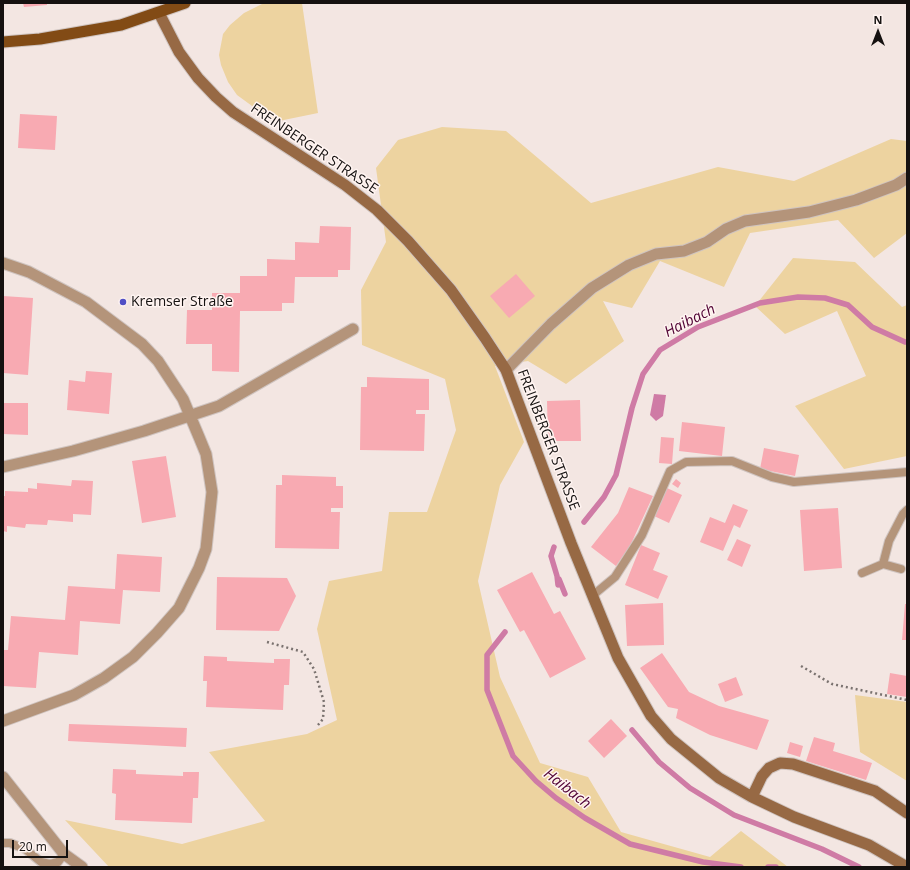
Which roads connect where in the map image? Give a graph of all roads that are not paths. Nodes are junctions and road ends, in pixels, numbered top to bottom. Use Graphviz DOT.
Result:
graph roads {
  1 [pos="185,3"];
  2 [pos="159,13"];
  3 [pos="3,42"];
  4 [pos="907,178"];
  5 [pos="3,263"];
  6 [pos="353,329"];
  7 [pos="506,370"];
  8 [pos="190,416"];
  9 [pos="3,467"];
  10 [pos="907,472"];
  11 [pos="907,510"];
  12 [pos="883,564"];
  13 [pos="901,570"];
  14 [pos="862,572"];
  15 [pos="592,596"];
  16 [pos="3,721"];
  17 [pos="3,777"];
  18 [pos="752,796"];
  19 [pos="907,813"];
  20 [pos="3,843"];
  21 [pos="64,854"];
  22 [pos="82,867"];
  23 [pos="907,867"];
  1 -- 2 [label="main road"];
  2 -- 3 [label="main road"];
  2 -- 7 [label="main road, FREINBERGER STRASSE"];
  4 -- 7 [label="street"];
  5 -- 8 [label="street"];
  6 -- 8 [label="street"];
  7 -- 15 [label="main road, FREINBERGER STRASSE"];
  8 -- 9 [label="street"];
  8 -- 16 [label="street"];
  10 -- 15 [label="lane"];
  11 -- 12 [label="lane"];
  12 -- 13 [label="lane"];
  12 -- 14 [label="lane"];
  15 -- 18 [label="main road, FREINBERGER STRASSE"];
  17 -- 21 [label="street"];
  18 -- 19 [label="main road"];
  18 -- 23 [label="main road, FREINBERGER STRASSE"];
  20 -- 21 [label="lane"];
  21 -- 22 [label="street"];
}
